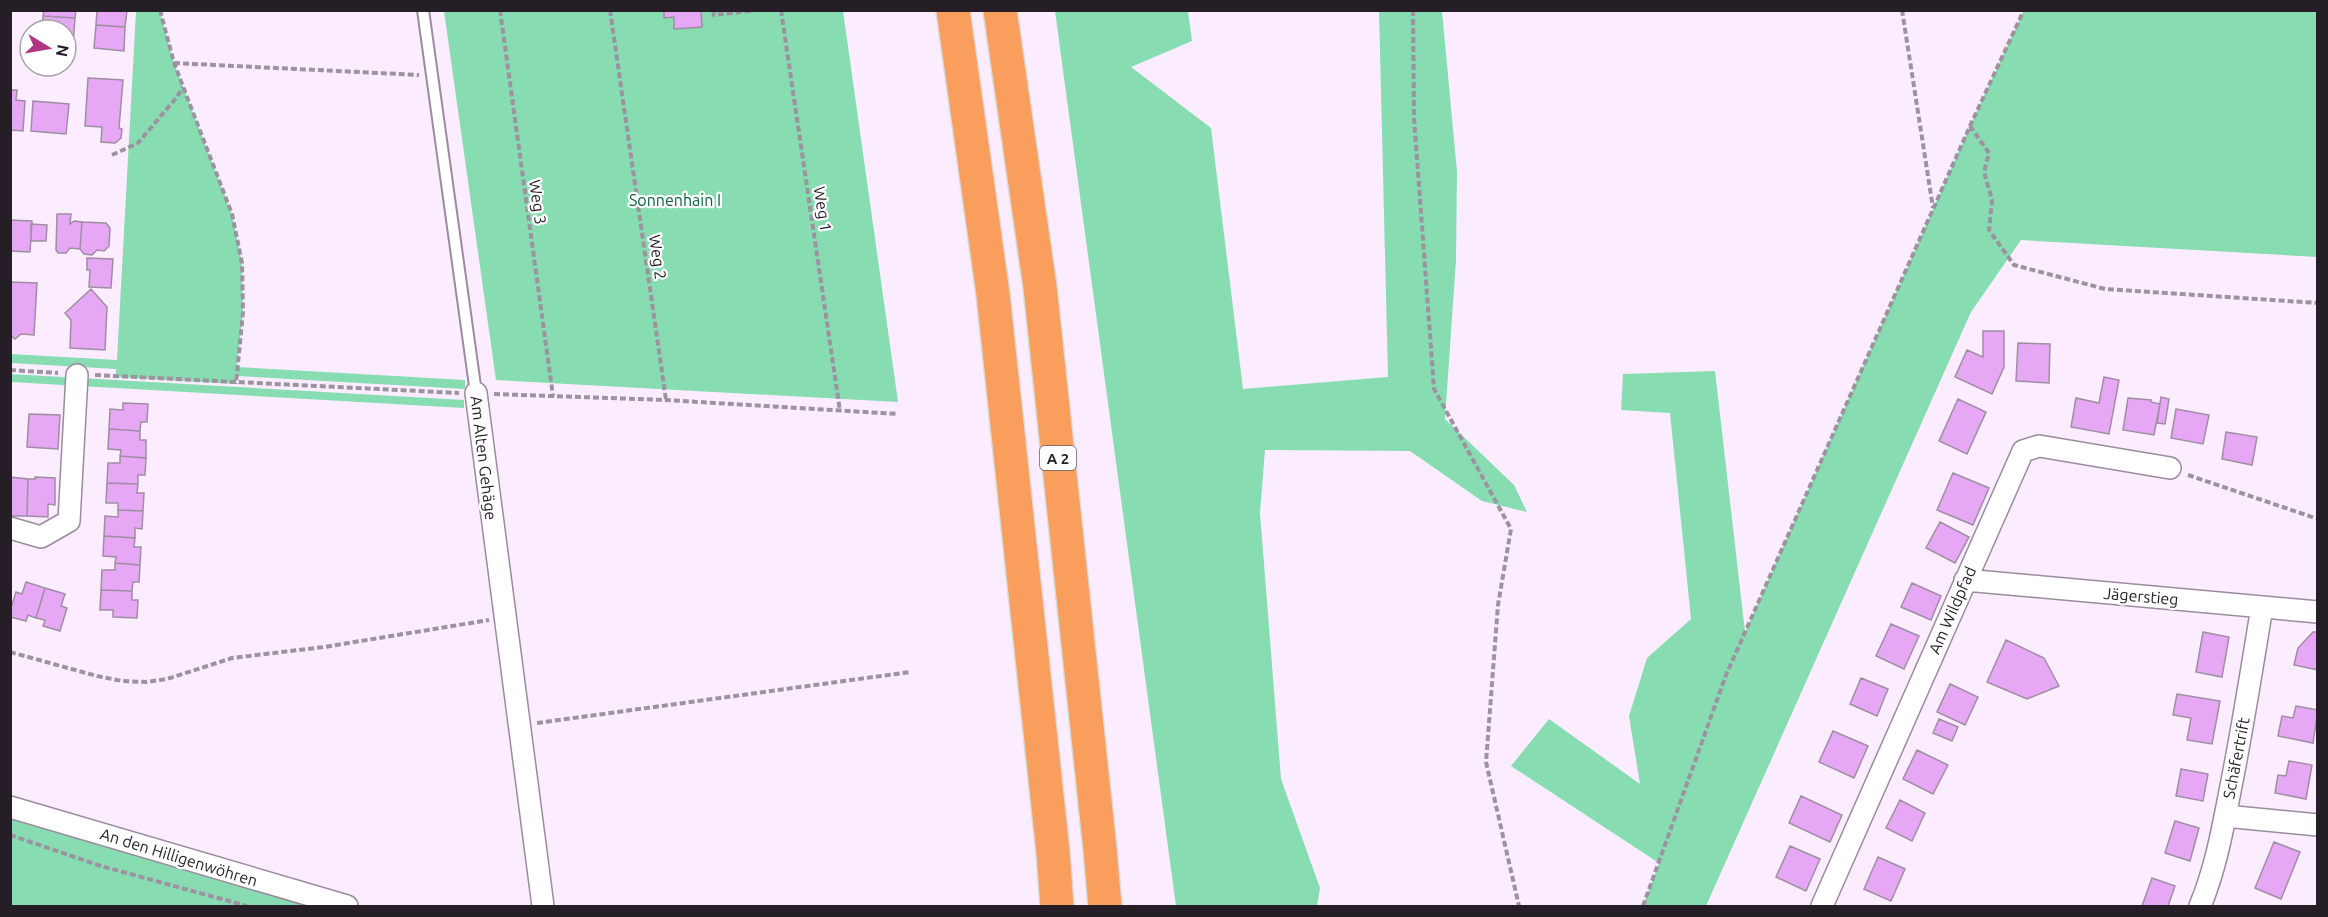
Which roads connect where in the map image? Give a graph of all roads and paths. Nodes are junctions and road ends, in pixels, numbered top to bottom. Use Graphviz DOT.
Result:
graph roads {
  1 [pos="160,10"];
  2 [pos="423,10"];
  3 [pos="500,10"];
  4 [pos="610,10"];
  5 [pos="713,10"];
  6 [pos="757,10"];
  7 [pos="781,10"];
  8 [pos="953,10"];
  9 [pos="1000,10"];
  10 [pos="1413,10"];
  11 [pos="1902,10"];
  12 [pos="2024,10"];
  13 [pos="174,63"];
  14 [pos="432,75"];
  15 [pos="184,87"];
  16 [pos="1970,126"];
  17 [pos="112,155"];
  18 [pos="1933,210"];
  19 [pos="2318,303"];
  20 [pos="10,370"];
  21 [pos="77,375"];
  22 [pos="236,384"];
  23 [pos="476,393"];
  24 [pos="553,396"];
  25 [pos="666,400"];
  26 [pos="840,411"];
  27 [pos="898,414"];
  28 [pos="2170,468"];
  29 [pos="2318,519"];
  30 [pos="10,528"];
  31 [pos="1965,580"];
  32 [pos="2262,607"];
  33 [pos="2318,612"];
  34 [pos="504,618"];
  35 [pos="10,652"];
  36 [pos="910,672"];
  37 [pos="519,726"];
  38 [pos="10,807"];
  39 [pos="2225,816"];
  40 [pos="2318,825"];
  41 [pos="10,835"];
  42 [pos="219,898"];
  43 [pos="218,906"];
  44 [pos="247,906"];
  45 [pos="347,906"];
  46 [pos="543,906"];
  47 [pos="1057,906"];
  48 [pos="1105,906"];
  49 [pos="1519,906"];
  50 [pos="1644,906"];
  51 [pos="1822,906"];
  52 [pos="2200,906"];
  1 -- 13 [label="path"];
  2 -- 14 [label="lane, Am Alten Gehäge"];
  3 -- 24 [label="path, Weg 3"];
  4 -- 25 [label="path, Weg 2"];
  5 -- 6 [label="path"];
  7 -- 26 [label="path, Weg 1"];
  8 -- 47 [label="highway"];
  9 -- 48 [label="highway, A 2"];
  10 -- 49 [label="path"];
  11 -- 18 [label="path"];
  12 -- 16 [label="path"];
  13 -- 14 [label="path"];
  13 -- 15 [label="path"];
  14 -- 23 [label="lane, Am Alten Gehäge"];
  15 -- 17 [label="path"];
  15 -- 22 [label="path"];
  16 -- 18 [label="path"];
  16 -- 19 [label="path"];
  18 -- 50 [label="path"];
  20 -- 21 [label="path"];
  21 -- 22 [label="path"];
  21 -- 30 [label="street"];
  22 -- 23 [label="path"];
  23 -- 24 [label="path"];
  23 -- 34 [label="street, Am Alten Gehäge"];
  24 -- 25 [label="path"];
  25 -- 26 [label="path"];
  26 -- 27 [label="path"];
  28 -- 29 [label="path"];
  28 -- 31 [label="street, Am Wildpfad"];
  31 -- 32 [label="street, Jägerstieg"];
  31 -- 51 [label="street, Am Wildpfad"];
  32 -- 33 [label="street, Jägerstieg"];
  32 -- 39 [label="street, Schäfertrift"];
  34 -- 35 [label="path"];
  34 -- 37 [label="street, Am Alten Gehäge"];
  36 -- 37 [label="path"];
  37 -- 46 [label="street, Am Alten Gehäge"];
  38 -- 45 [label="street, An den Hilligenwöhren"];
  39 -- 40 [label="street"];
  39 -- 52 [label="street, Schäfertrift"];
  41 -- 42 [label="path"];
  42 -- 43 [label="path"];
  42 -- 44 [label="path"];
}
